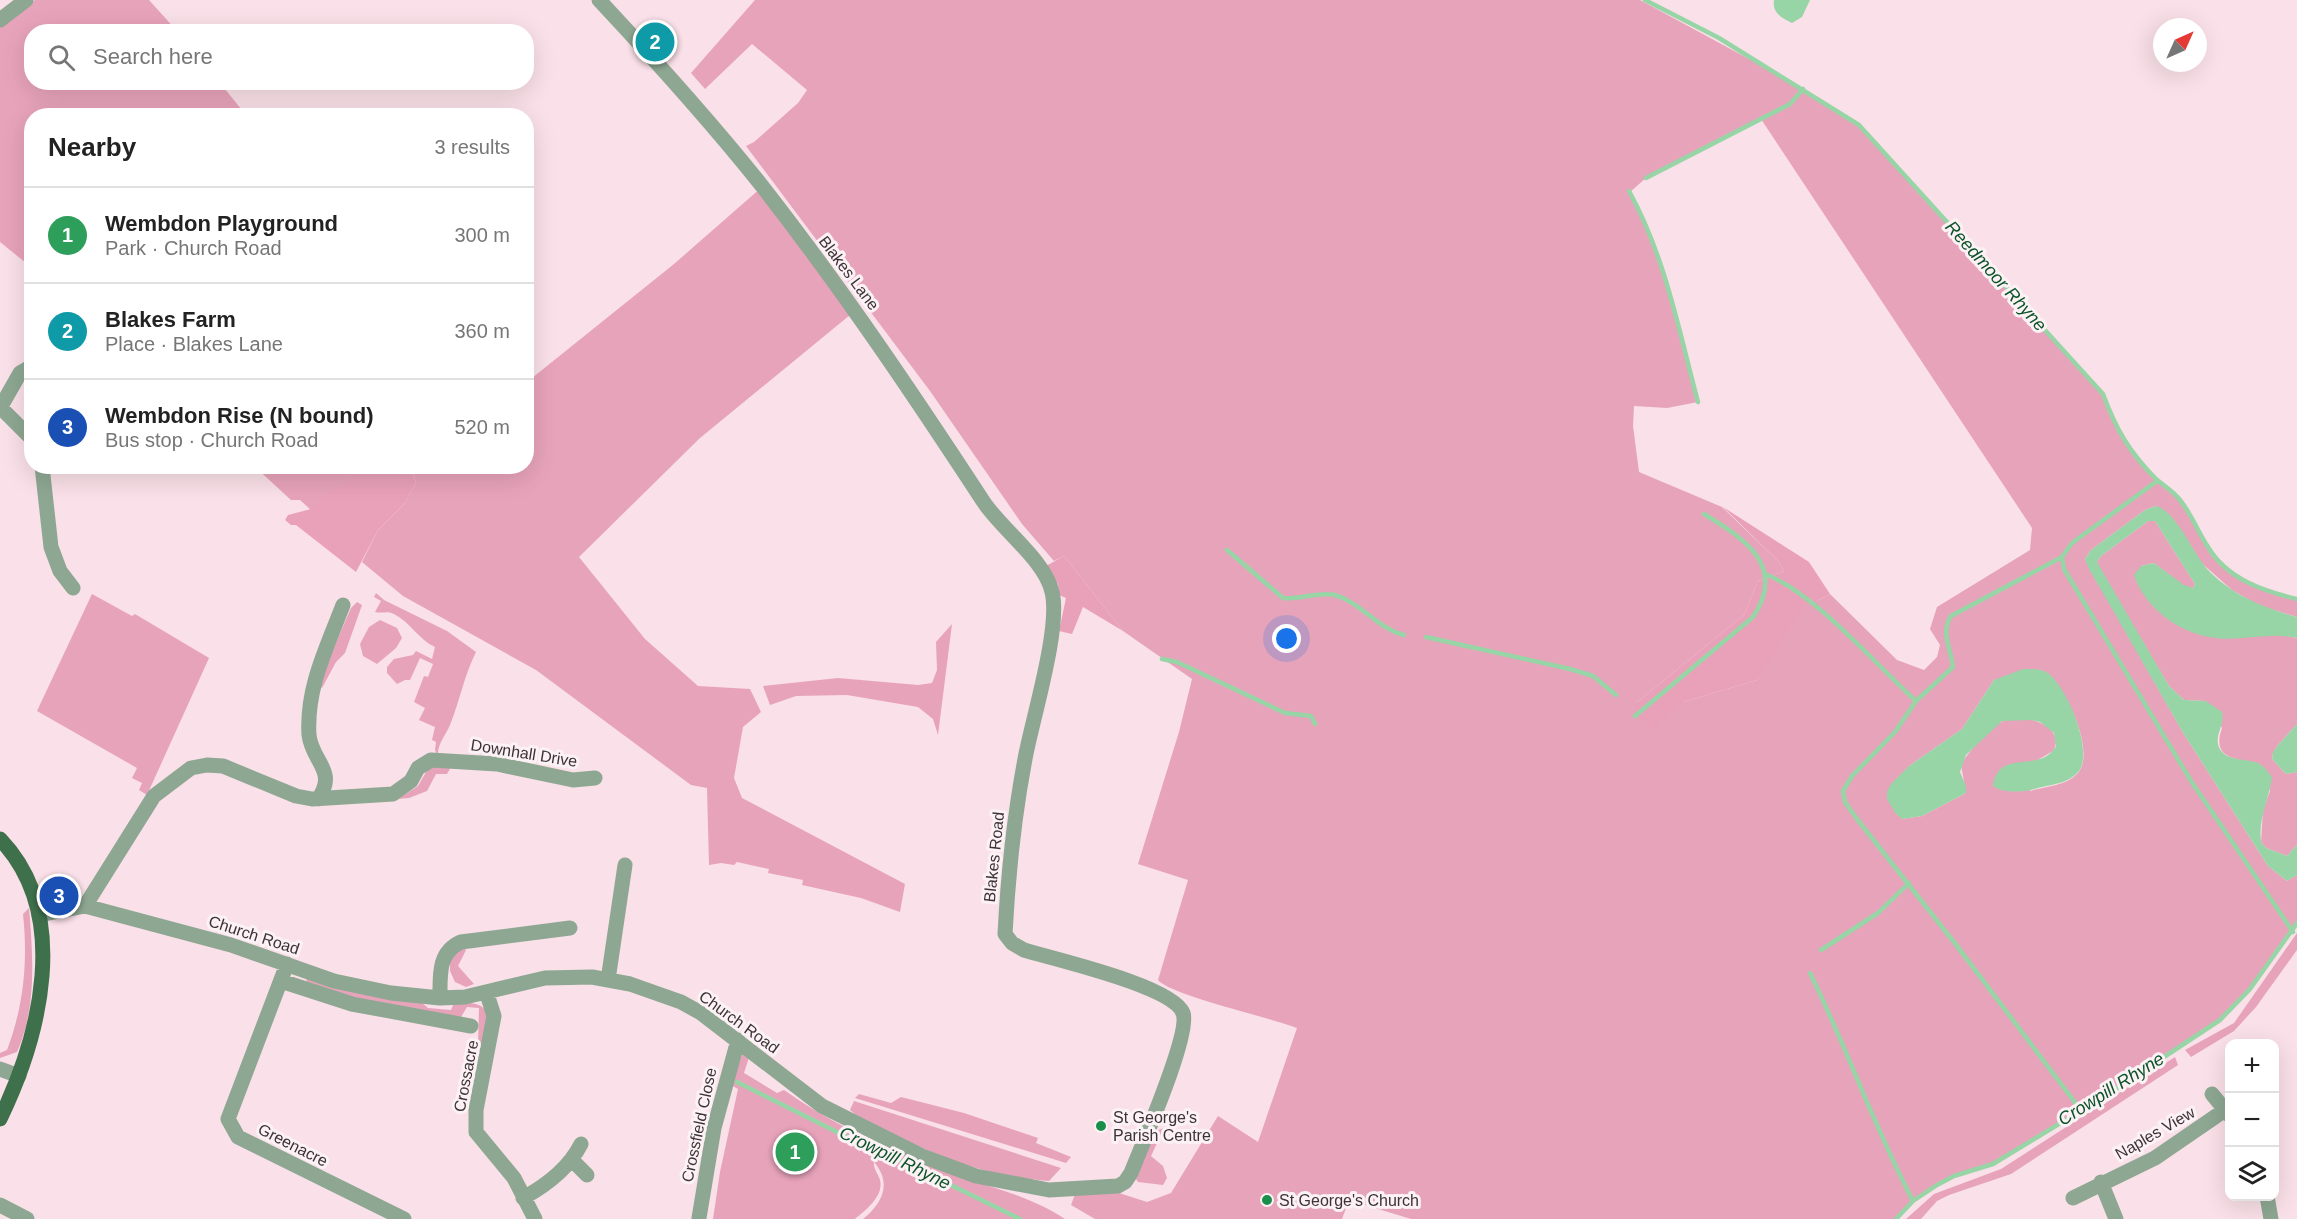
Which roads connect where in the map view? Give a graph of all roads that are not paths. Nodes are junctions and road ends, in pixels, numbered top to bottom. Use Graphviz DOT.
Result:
graph roads {
  1 [pos="26,0"];
  2 [pos="599,0"];
  3 [pos="0,20"];
  4 [pos="24,371"];
  5 [pos="0,408"];
  6 [pos="24,431"];
  7 [pos="43,474"];
  8 [pos="1049,583"];
  9 [pos="73,588"];
  10 [pos="343,604"];
  11 [pos="595,778"];
  12 [pos="318,799"];
  13 [pos="0,839"];
  14 [pos="625,865"];
  15 [pos="85,906"];
  16 [pos="39,915"];
  17 [pos="570,928"];
  18 [pos="287,964"];
  19 [pos="608,980"];
  20 [pos="281,981"];
  21 [pos="487,994"];
  22 [pos="440,998"];
  23 [pos="1184,1019"];
  24 [pos="471,1026"];
  25 [pos="738,1040"];
  26 [pos="0,1069"];
  27 [pos="19,1076"];
  28 [pos="2212,1094"];
  29 [pos="2225,1110"];
  30 [pos="2225,1114"];
  31 [pos="0,1119"];
  32 [pos="582,1144"];
  33 [pos="573,1161"];
  34 [pos="587,1175"];
  35 [pos="2101,1182"];
  36 [pos="523,1198"];
  37 [pos="2073,1198"];
  38 [pos="2268,1201"];
  39 [pos="0,1205"];
  40 [pos="699,1218"];
  41 [pos="27,1219"];
  42 [pos="404,1219"];
  43 [pos="535,1219"];
  44 [pos="2116,1219"];
  45 [pos="2271,1219"];
  1 -- 3 [label="street"];
  2 -- 8 [label="street, Blakes Lane"];
  4 -- 5 [label="street"];
  5 -- 6 [label="street"];
  7 -- 9 [label="street"];
  8 -- 23 [label="street, Blakes Road"];
  10 -- 12 [label="street"];
  11 -- 12 [label="street, Downhall Drive"];
  12 -- 15 [label="street, Downhall Drive"];
  13 -- 16 [label="main road"];
  14 -- 19 [label="street"];
  15 -- 16 [label="street, Church Road"];
  15 -- 18 [label="street, Church Road"];
  16 -- 27 [label="main road"];
  17 -- 22 [label="street"];
  18 -- 20 [label="street, Greenacre"];
  18 -- 22 [label="street, Church Road"];
  19 -- 21 [label="street, Church Road"];
  19 -- 25 [label="street, Church Road"];
  20 -- 24 [label="street"];
  20 -- 42 [label="street, Greenacre"];
  21 -- 22 [label="street, Church Road"];
  21 -- 36 [label="street, Crossacre"];
  23 -- 25 [label="street, Church Road"];
  25 -- 40 [label="street, Crossfield Close"];
  26 -- 27 [label="street"];
  27 -- 31 [label="main road"];
  28 -- 29 [label="street, Naples View"];
  30 -- 35 [label="street, Naples View"];
  32 -- 33 [label="street"];
  33 -- 34 [label="street"];
  33 -- 36 [label="street"];
  35 -- 37 [label="street, Naples View"];
  35 -- 44 [label="street"];
  36 -- 43 [label="street, Crossacre"];
  38 -- 45 [label="street"];
  39 -- 41 [label="street"];
}
